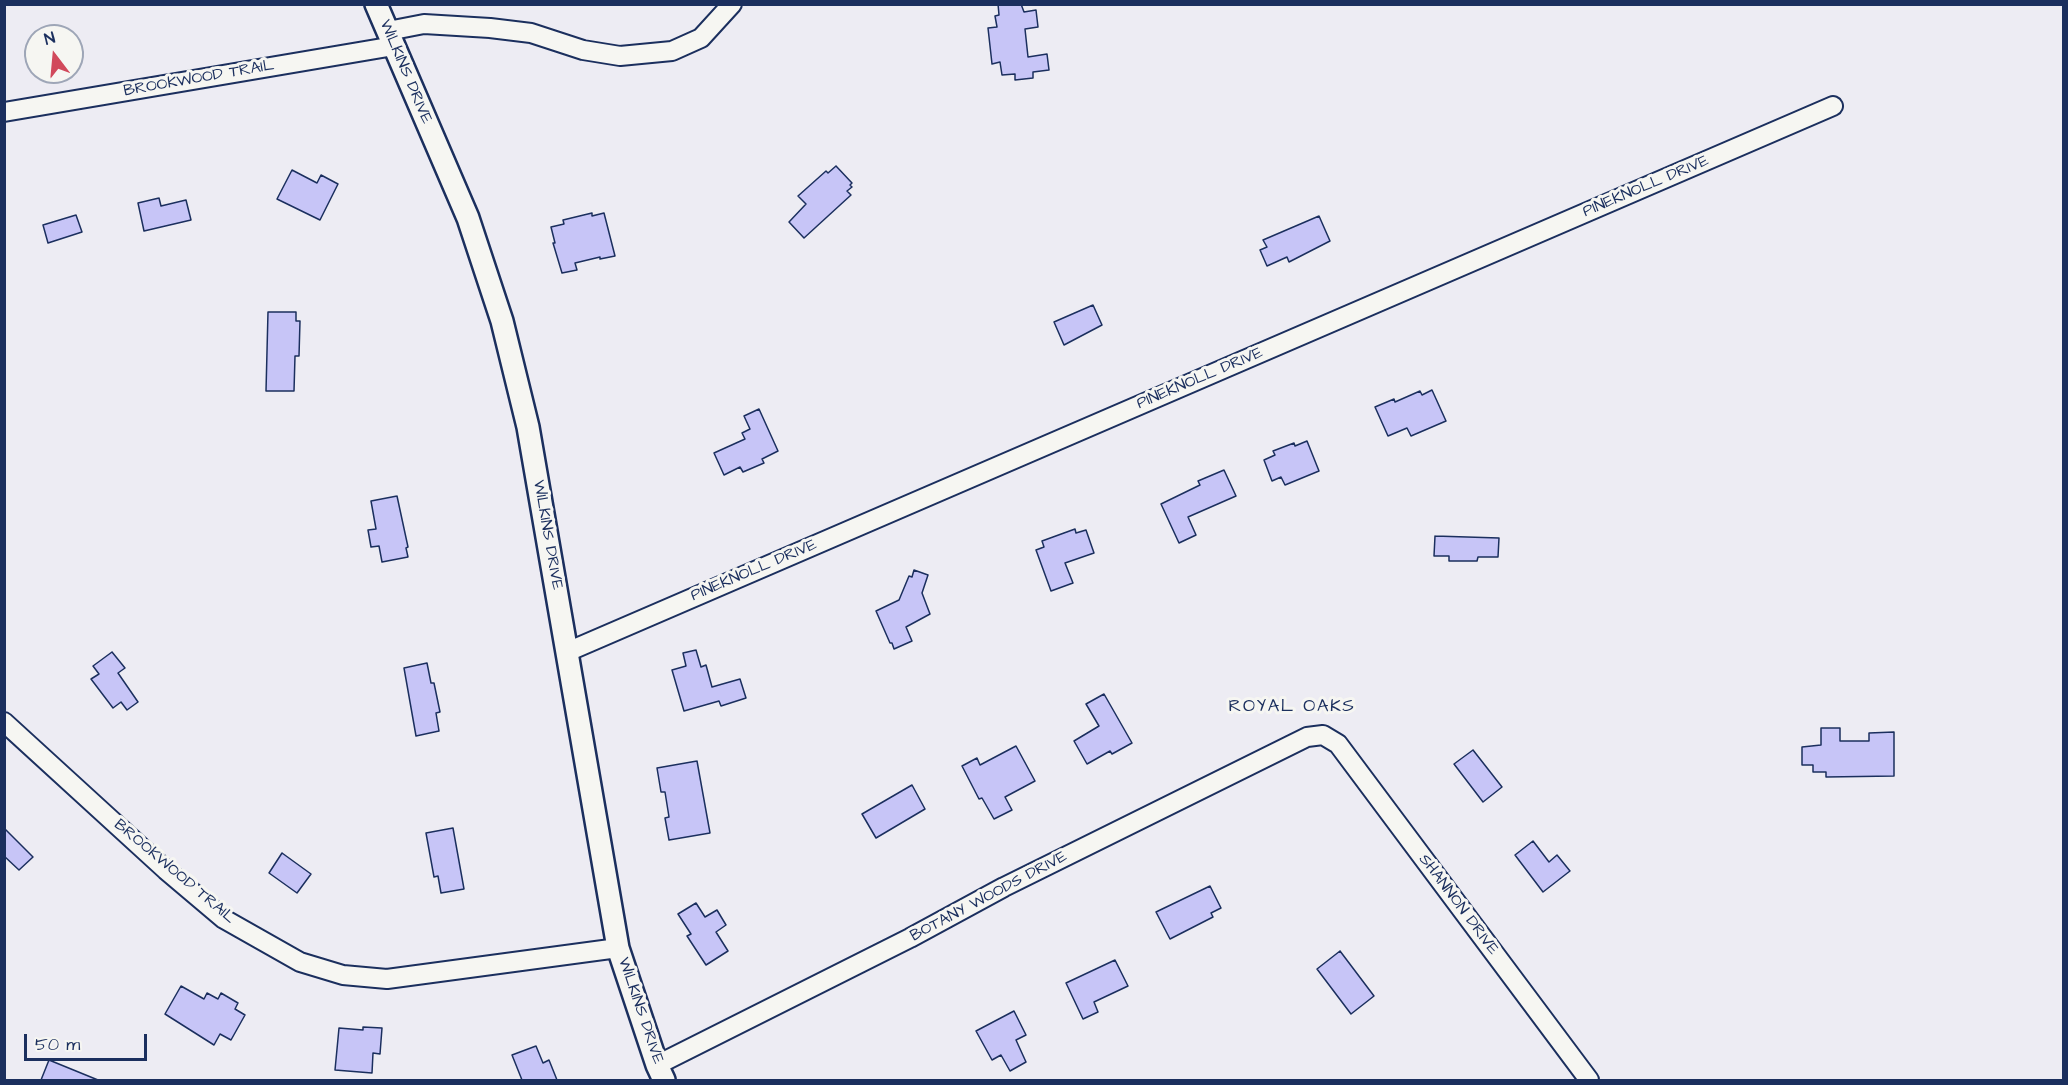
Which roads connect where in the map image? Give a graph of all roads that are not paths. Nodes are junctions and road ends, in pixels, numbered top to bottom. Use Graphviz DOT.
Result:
graph roads {
  1 [pos="376,4"];
  2 [pos="732,4"];
  3 [pos="391,38"];
  4 [pos="1833,106"];
  5 [pos="4,112"];
  6 [pos="567,652"];
  7 [pos="4,722"];
  8 [pos="1323,735"];
  9 [pos="618,948"];
  10 [pos="661,1073"];
  11 [pos="1589,1080"];
  1 -- 3 [label="street, WILKINS DRIVE"];
  2 -- 3 [label="street, BROOKWOOD TRAIL"];
  3 -- 5 [label="street, BROOKWOOD TRAIL"];
  3 -- 6 [label="street, WILKINS DRIVE"];
  4 -- 6 [label="street, PINEKNOLL DRIVE"];
  6 -- 9 [label="street, WILKINS DRIVE"];
  7 -- 9 [label="street, BROOKWOOD TRAIL"];
  8 -- 10 [label="street, BOTANY WOODS DRIVE"];
  8 -- 11 [label="street, SHANNON DRIVE"];
  9 -- 10 [label="street, WILKINS DRIVE"];
}
